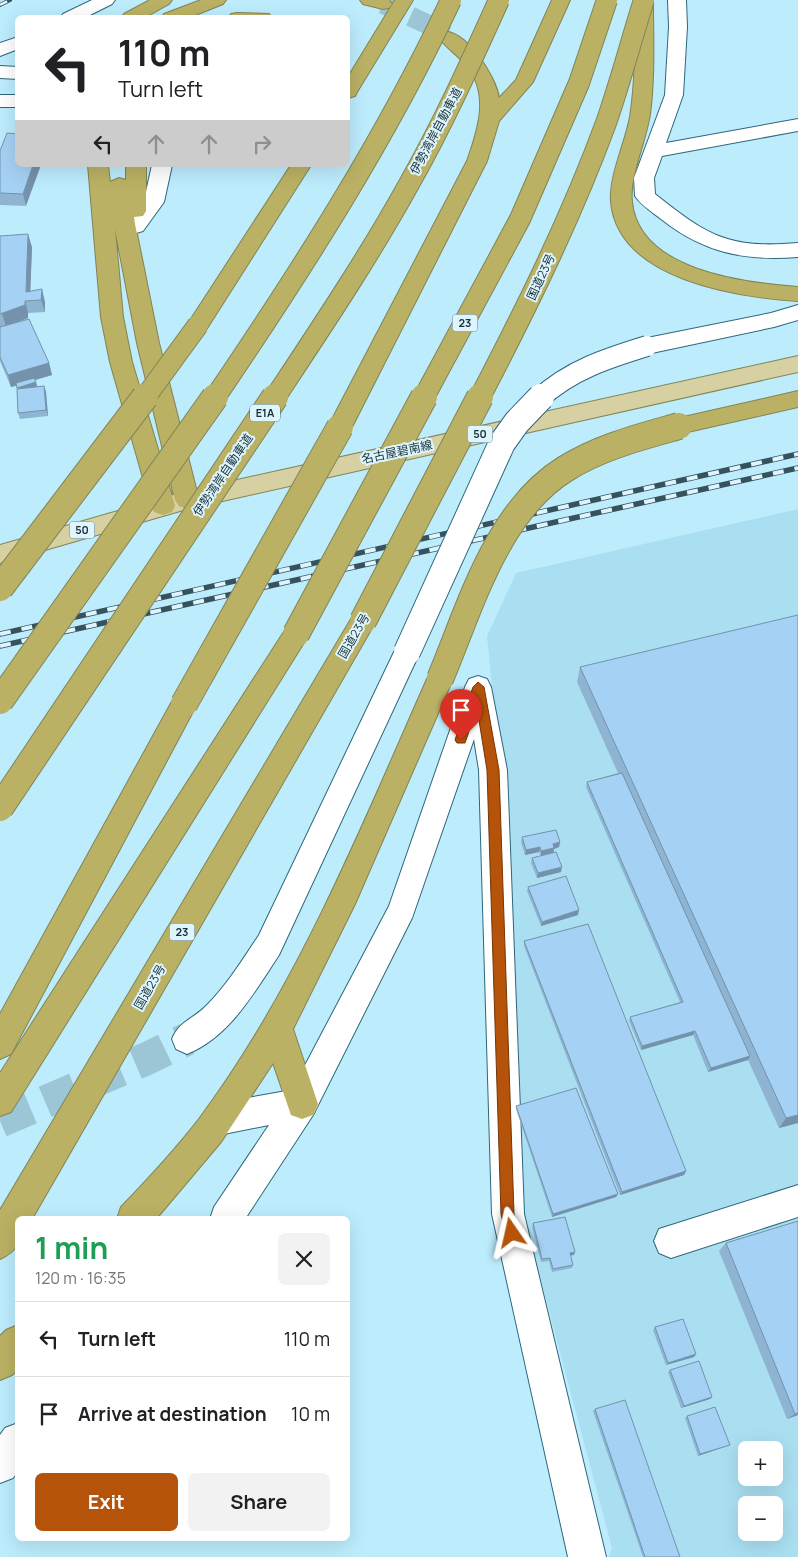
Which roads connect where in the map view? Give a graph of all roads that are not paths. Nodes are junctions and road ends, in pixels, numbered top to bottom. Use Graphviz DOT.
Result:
graph roads {
  1 [pos="106,0"];
  2 [pos="163,0"];
  3 [pos="217,0"];
  4 [pos="404,0"];
  5 [pos="451,0"];
  6 [pos="500,0"];
  7 [pos="561,0"];
  8 [pos="607,0"];
  9 [pos="644,0"];
  10 [pos="677,0"];
  11 [pos="75,15"];
  12 [pos="136,15"];
  13 [pos="178,15"];
  14 [pos="446,36"];
  15 [pos="15,43"];
  16 [pos="0,50"];
  17 [pos="0,72"];
  18 [pos="15,73"];
  19 [pos="350,89"];
  20 [pos="0,101"];
  21 [pos="15,101"];
  22 [pos="491,118"];
  23 [pos="798,125"];
  24 [pos="652,152"];
  25 [pos="98,167"];
  26 [pos="117,167"];
  27 [pos="136,167"];
  28 [pos="162,167"];
  29 [pos="300,167"];
  30 [pos="136,226"];
  31 [pos="798,250"];
  32 [pos="136,285"];
  33 [pos="798,294"];
  34 [pos="798,312"];
  35 [pos="798,364"];
  36 [pos="798,399"];
  37 [pos="189,436"];
  38 [pos="187,500"];
  39 [pos="163,506"];
  40 [pos="0,554"];
  41 [pos="0,588"];
  42 [pos="0,670"];
  43 [pos="0,701"];
  44 [pos="0,809"];
  45 [pos="277,1028"];
  46 [pos="187,1039"];
  47 [pos="0,1044"];
  48 [pos="0,1102"];
  49 [pos="302,1104"];
  50 [pos="219,1119"];
  51 [pos="798,1200"];
  52 [pos="15,1216"];
  53 [pos="15,1216"];
  54 [pos="136,1216"];
  55 [pos="228,1216"];
  56 [pos="671,1241"];
  57 [pos="0,1242"];
  58 [pos="15,1346"];
  59 [pos="0,1363"];
  60 [pos="15,1445"];
  61 [pos="0,1465"];
  62 [pos="587,1557"];
  1 -- 11 [label="street"];
  2 -- 12 [label="highway"];
  3 -- 13 [label="highway"];
  4 -- 19 [label="highway"];
  5 -- 37 [label="highway, bridge"];
  6 -- 44 [label="highway, 伊勢湾岸自動車道 / E1A, bridge"];
  7 -- 22 [label="highway"];
  8 -- 48 [label="highway, 23, bridge"];
  9 -- 33 [label="highway, bridge"];
  9 -- 52 [label="highway, 国道23号 / 23, bridge"];
  10 -- 24 [label="street"];
  14 -- 22 [label="highway"];
  15 -- 16 [label="street"];
  17 -- 18 [label="street"];
  20 -- 21 [label="street"];
  22 -- 47 [label="highway, bridge"];
  23 -- 24 [label="street"];
  24 -- 31 [label="street"];
  25 -- 39 [label="highway"];
  26 -- 32 [label="highway"];
  27 -- 30 [label="highway"];
  28 -- 30 [label="street"];
  29 -- 41 [label="highway, bridge"];
  30 -- 32 [label="highway"];
  32 -- 38 [label="highway"];
  34 -- 46 [label="street, bridge"];
  35 -- 38 [label="main road, 名古屋碧南線 / 50"];
  36 -- 45 [label="highway, bridge"];
  37 -- 42 [label="highway, bridge"];
  37 -- 43 [label="highway, bridge"];
  38 -- 39 [label="main road, 名古屋碧南線 / 50"];
  39 -- 40 [label="main road, 名古屋碧南線 / 50"];
  45 -- 49 [label="highway"];
  45 -- 50 [label="highway"];
  49 -- 50 [label="street"];
  49 -- 55 [label="street"];
  49 -- 62 [label="street"];
  50 -- 54 [label="highway"];
  51 -- 56 [label="street"];
  53 -- 57 [label="highway, 国道23号 / 23, bridge"];
  58 -- 59 [label="highway"];
  60 -- 61 [label="street"];
}
